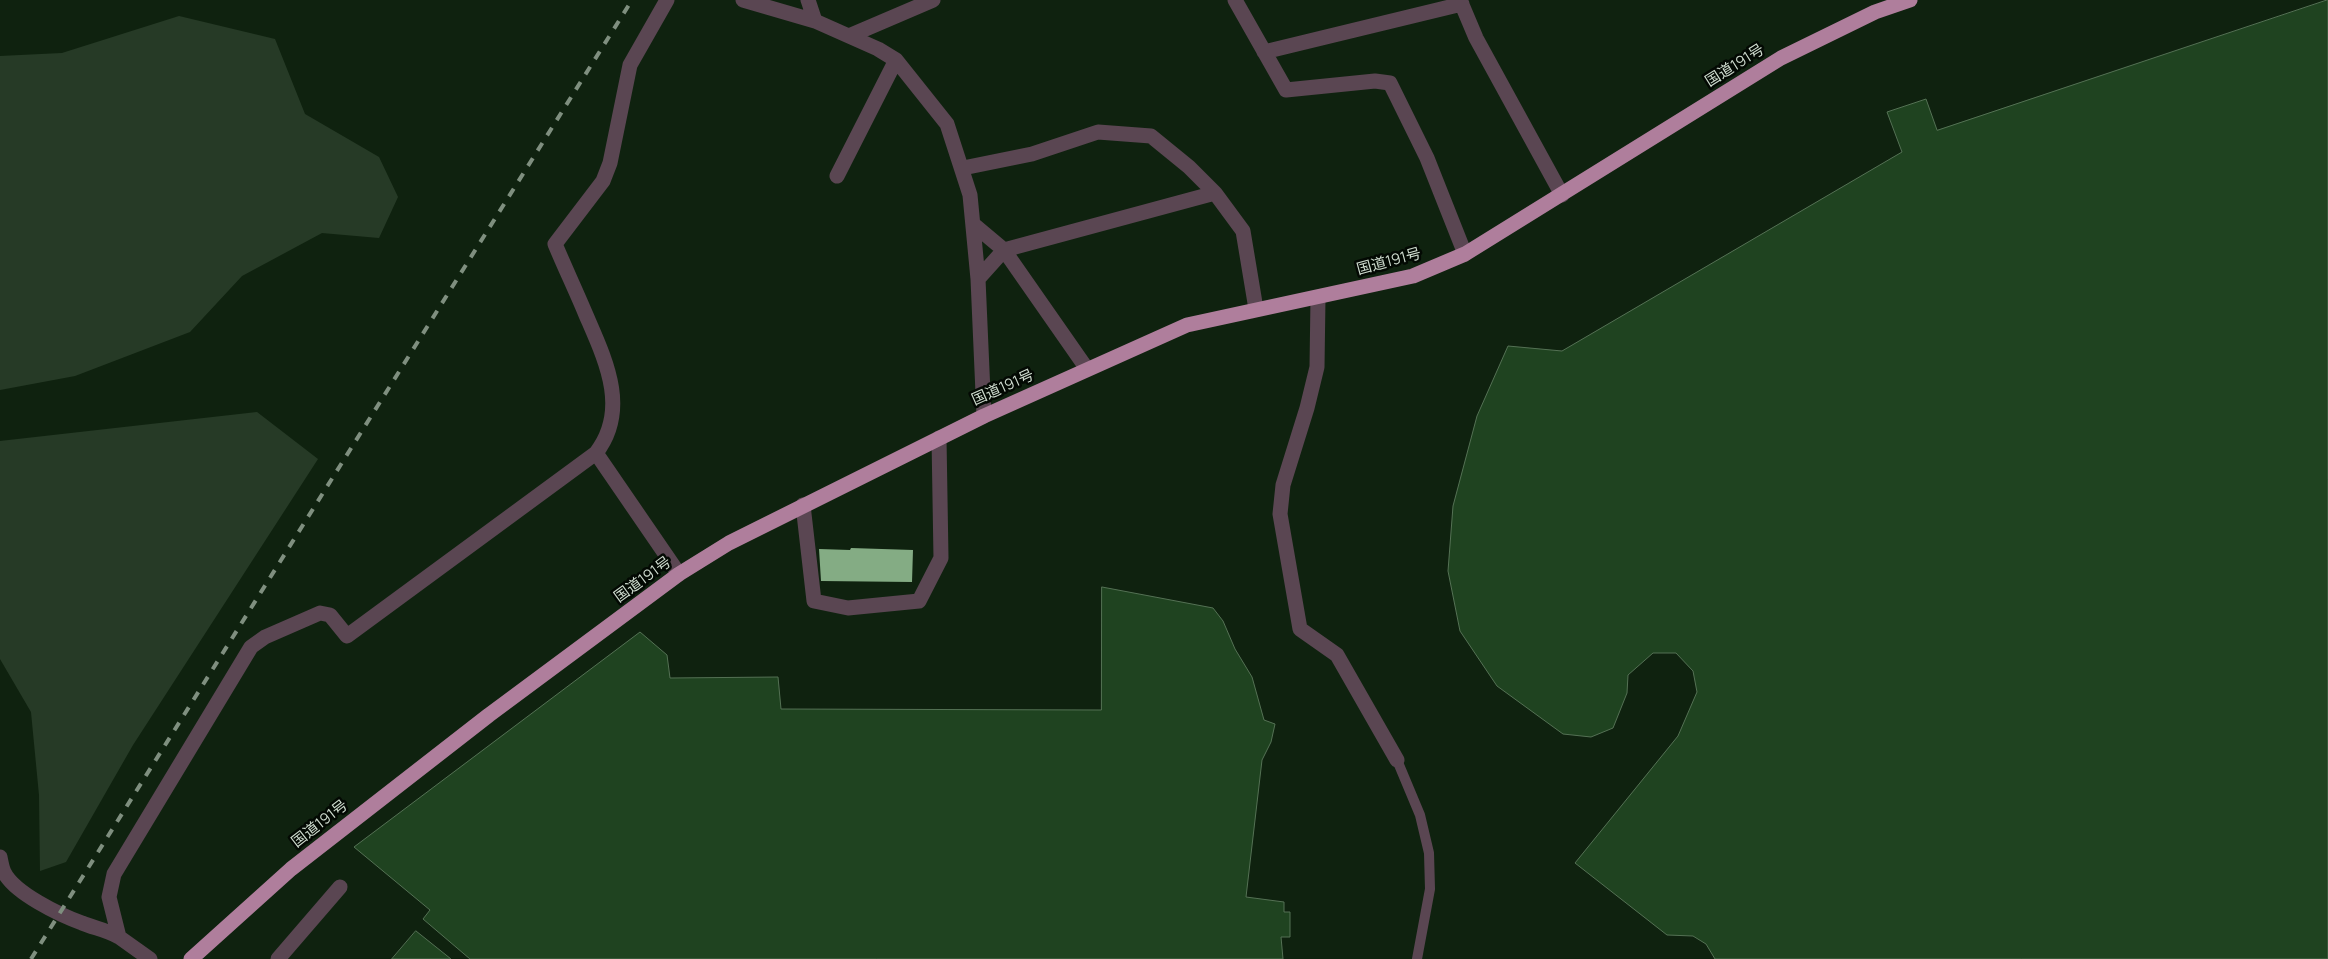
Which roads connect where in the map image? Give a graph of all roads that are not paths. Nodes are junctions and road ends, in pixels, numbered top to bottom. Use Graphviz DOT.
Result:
graph roads {
  1 [pos="667,0"];
  2 [pos="743,0"];
  3 [pos="808,0"];
  4 [pos="933,0"];
  5 [pos="1235,0"];
  6 [pos="1910,0"];
  7 [pos="1461,2"];
  8 [pos="815,21"];
  9 [pos="849,36"];
  10 [pos="1264,52"];
  11 [pos="896,60"];
  12 [pos="963,168"];
  13 [pos="838,176"];
  14 [pos="1215,193"];
  15 [pos="1562,194"];
  16 [pos="973,224"];
  17 [pos="1004,250"];
  18 [pos="1465,254"];
  19 [pos="978,279"];
  20 [pos="1318,298"];
  21 [pos="1256,309"];
  22 [pos="1087,370"];
  23 [pos="984,416"];
  24 [pos="940,438"];
  25 [pos="596,453"];
  26 [pos="803,505"];
  27 [pos="679,574"];
  28 [pos="1397,760"];
  29 [pos="0,857"];
  30 [pos="340,887"];
  31 [pos="119,936"];
  32 [pos="150,959"];
  33 [pos="191,959"];
  34 [pos="278,959"];
  35 [pos="1417,959"];
  1 -- 25 [label="street"];
  2 -- 8 [label="street"];
  3 -- 8 [label="street"];
  4 -- 9 [label="street"];
  5 -- 10 [label="street"];
  6 -- 15 [label="highway, 国道191号"];
  7 -- 10 [label="street"];
  7 -- 15 [label="street"];
  8 -- 9 [label="street"];
  9 -- 11 [label="street"];
  10 -- 18 [label="street"];
  11 -- 12 [label="street"];
  11 -- 13 [label="street"];
  12 -- 14 [label="street"];
  12 -- 16 [label="street"];
  14 -- 17 [label="street"];
  14 -- 21 [label="street"];
  15 -- 18 [label="highway, 国道191号"];
  16 -- 17 [label="street"];
  16 -- 19 [label="street"];
  17 -- 19 [label="street"];
  17 -- 22 [label="street"];
  18 -- 20 [label="highway, 国道191号"];
  19 -- 23 [label="street"];
  20 -- 21 [label="highway, 国道191号"];
  20 -- 28 [label="street"];
  21 -- 22 [label="highway, 国道191号"];
  22 -- 23 [label="highway, 国道191号"];
  23 -- 24 [label="highway, 国道191号"];
  24 -- 26 [label="highway, 国道191号"];
  24 -- 26 [label="street"];
  25 -- 27 [label="street"];
  25 -- 31 [label="street"];
  26 -- 27 [label="highway, 国道191号"];
  27 -- 33 [label="highway, 国道191号"];
  28 -- 35 [label="lane"];
  29 -- 31 [label="street"];
  30 -- 34 [label="street"];
  31 -- 32 [label="street"];
}
